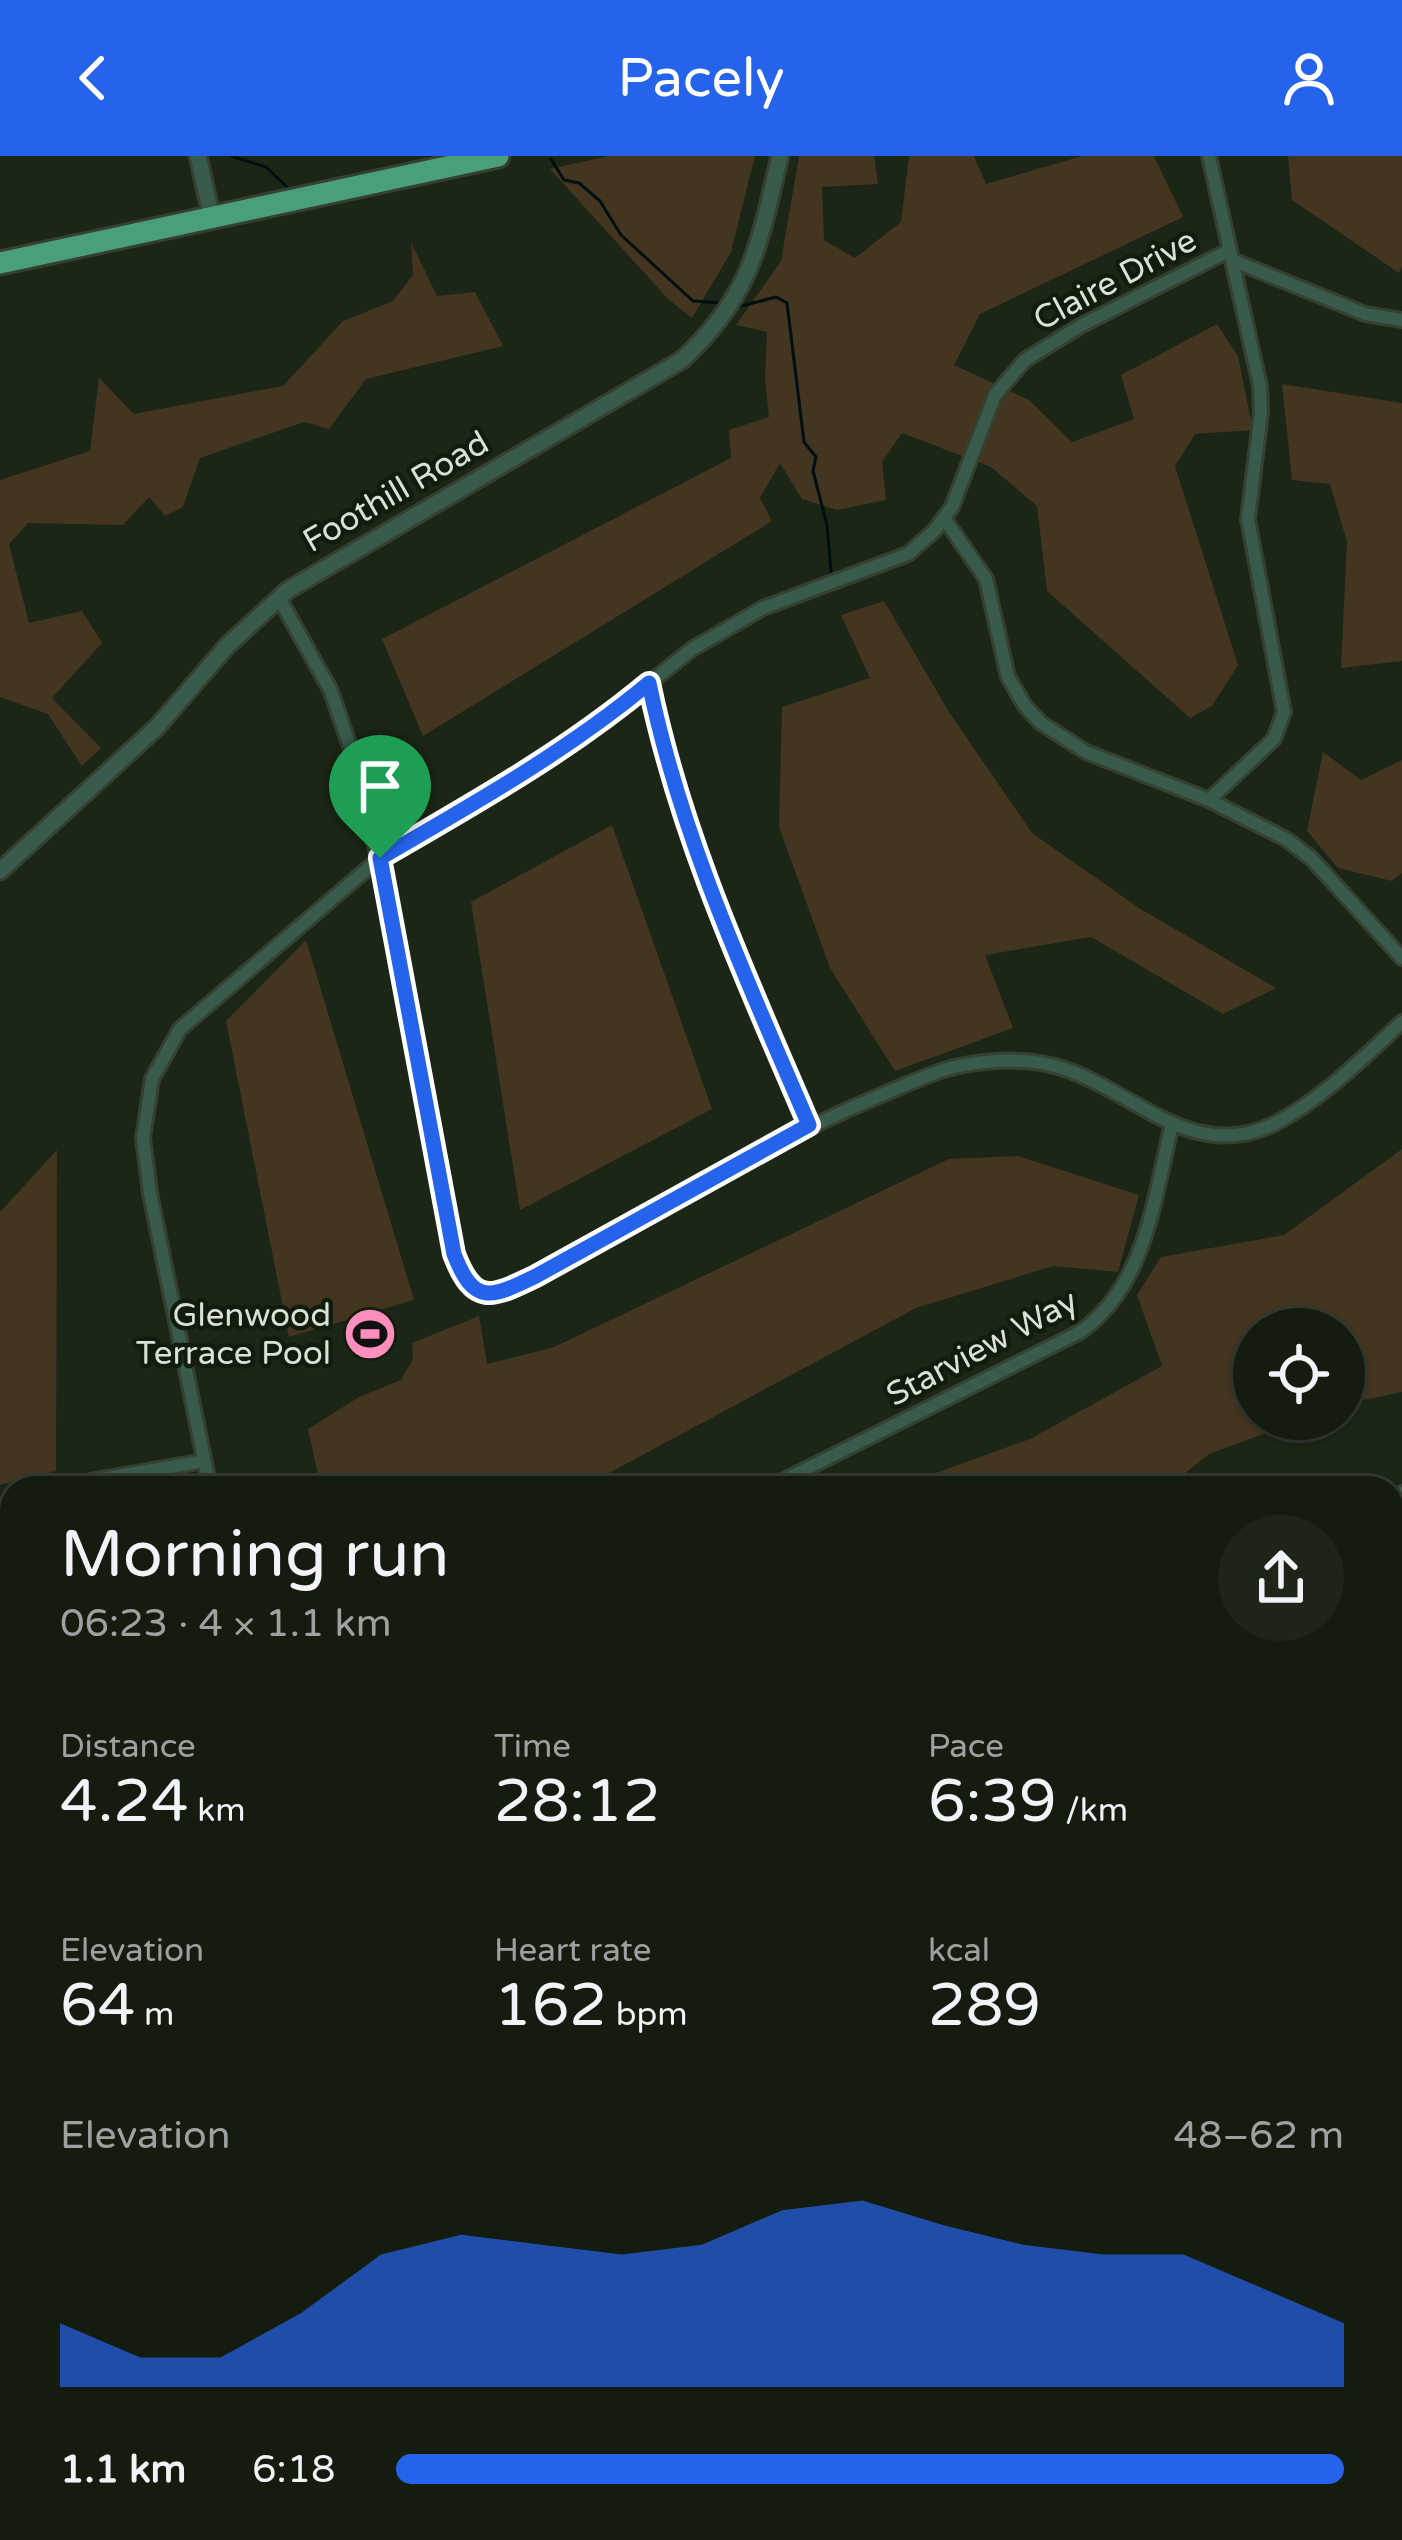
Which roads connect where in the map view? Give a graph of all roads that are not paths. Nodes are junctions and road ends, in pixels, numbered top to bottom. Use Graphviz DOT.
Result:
graph roads {
  1 [pos="198,156"];
  2 [pos="498,156"];
  3 [pos="780,156"];
  4 [pos="1209,156"];
  5 [pos="212,219"];
  6 [pos="1230,255"];
  7 [pos="0,263"];
  8 [pos="1402,320"];
  9 [pos="944,518"];
  10 [pos="279,598"];
  11 [pos="649,683"];
  12 [pos="1209,800"];
  13 [pos="380,858"];
  14 [pos="0,871"];
  15 [pos="1402,958"];
  16 [pos="1402,1022"];
  17 [pos="1172,1124"];
  18 [pos="809,1125"];
  19 [pos="204,1461"];
  20 [pos="118,1476"];
  21 [pos="207,1476"];
  22 [pos="792,1476"];
  1 -- 5 [label="street"];
  2 -- 5 [label="highway"];
  3 -- 10 [label="street, Foothill Road"];
  4 -- 6 [label="street"];
  5 -- 7 [label="highway"];
  6 -- 8 [label="street, Claire Drive"];
  6 -- 9 [label="street, Claire Drive"];
  6 -- 12 [label="street"];
  9 -- 11 [label="street, Claire Drive"];
  9 -- 12 [label="street"];
  10 -- 13 [label="street"];
  10 -- 14 [label="street, Foothill Road"];
  11 -- 13 [label="street, Claire Drive"];
  11 -- 18 [label="street"];
  12 -- 15 [label="street"];
  13 -- 18 [label="street"];
  13 -- 19 [label="street, Claire Drive"];
  16 -- 17 [label="street"];
  17 -- 18 [label="street"];
  17 -- 22 [label="street, Starview Way"];
  19 -- 20 [label="street"];
  19 -- 21 [label="street, Claire Drive"];
}
